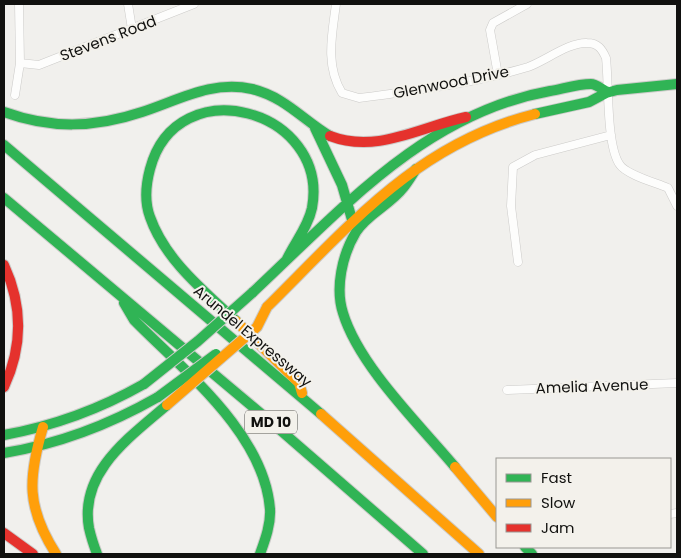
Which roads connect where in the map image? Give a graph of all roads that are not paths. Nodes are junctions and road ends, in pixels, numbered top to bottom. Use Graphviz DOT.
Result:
graph roads {
  1 [pos="19,4"];
  2 [pos="128,4"];
  3 [pos="194,4"];
  4 [pos="336,4"];
  5 [pos="528,4"];
  6 [pos="132,29"];
  7 [pos="20,62"];
  8 [pos="498,74"];
  9 [pos="677,84"];
  10 [pos="608,92"];
  11 [pos="15,95"];
  12 [pos="4,112"];
  13 [pos="466,117"];
  14 [pos="315,128"];
  15 [pos="612,135"];
  16 [pos="4,145"];
  17 [pos="416,169"];
  18 [pos="4,198"];
  19 [pos="348,203"];
  20 [pos="677,206"];
  21 [pos="353,223"];
  22 [pos="287,259"];
  23 [pos="518,262"];
  24 [pos="4,265"];
  25 [pos="117,292"];
  26 [pos="267,307"];
  27 [pos="677,383"];
  28 [pos="4,387"];
  29 [pos="507,390"];
  30 [pos="306,400"];
  31 [pos="42,427"];
  32 [pos="4,435"];
  33 [pos="37,447"];
  34 [pos="4,453"];
  35 [pos="496,516"];
  36 [pos="4,533"];
  37 [pos="33,554"];
  38 [pos="56,554"];
  39 [pos="97,554"];
  40 [pos="260,554"];
  41 [pos="423,554"];
  42 [pos="479,554"];
  1 -- 7 [label="street"];
  2 -- 6 [label="street"];
  3 -- 6 [label="street, Stevens Road"];
  4 -- 8 [label="street, Glenwood Drive"];
  5 -- 8 [label="street"];
  6 -- 7 [label="street, Stevens Road"];
  7 -- 11 [label="street"];
  8 -- 10 [label="street, Glenwood Drive"];
  9 -- 10 [label="main road"];
  10 -- 13 [label="main road"];
  10 -- 15 [label="street"];
  10 -- 17 [label="main road"];
  12 -- 14 [label="main road"];
  13 -- 14 [label="main road"];
  13 -- 19 [label="main road"];
  14 -- 19 [label="main road"];
  15 -- 20 [label="street"];
  15 -- 23 [label="street"];
  16 -- 30 [label="main road, Arundel Expressway / MD 10"];
  17 -- 21 [label="main road"];
  17 -- 35 [label="main road"];
  18 -- 25 [label="main road, MD 10"];
  19 -- 21 [label="main road"];
  19 -- 22 [label="main road"];
  21 -- 26 [label="main road"];
  22 -- 30 [label="main road"];
  22 -- 31 [label="main road, bridge"];
  24 -- 28 [label="main road"];
  25 -- 40 [label="main road"];
  25 -- 41 [label="main road, MD 10"];
  26 -- 33 [label="main road, bridge"];
  26 -- 39 [label="main road, bridge"];
  27 -- 29 [label="street, Amelia Avenue"];
  30 -- 42 [label="main road, Arundel Expressway / MD 10"];
  31 -- 32 [label="main road"];
  31 -- 33 [label="main road"];
  33 -- 34 [label="main road"];
  33 -- 38 [label="main road"];
  36 -- 37 [label="main road"];
}
